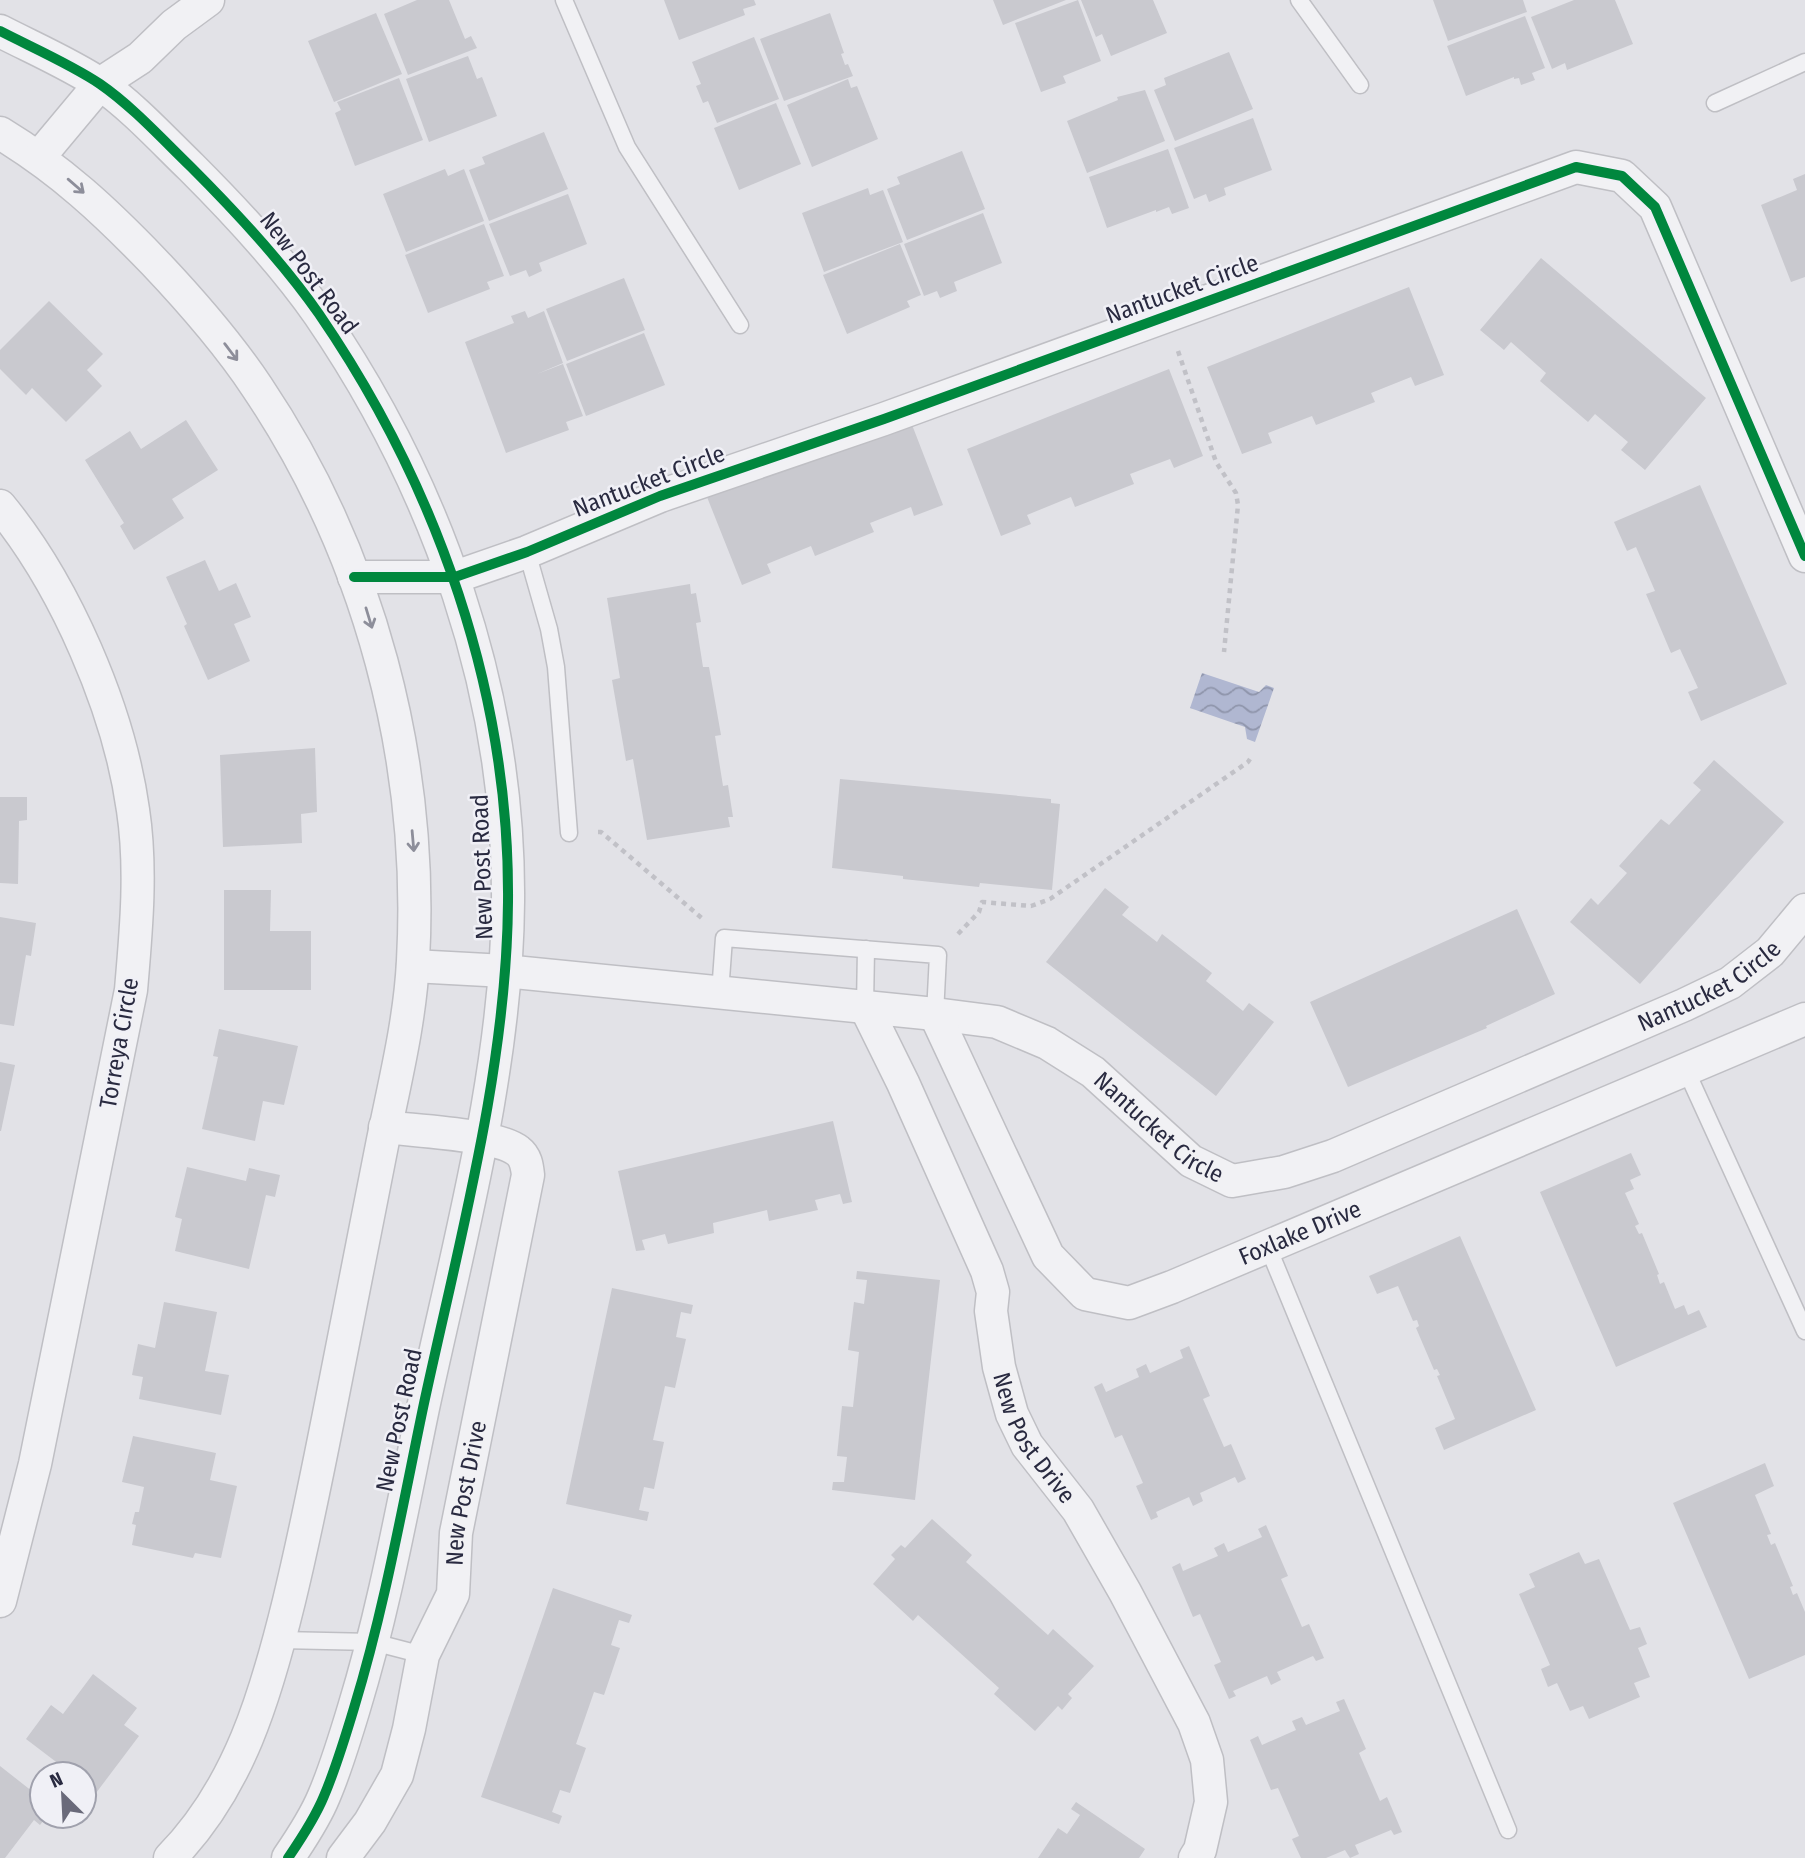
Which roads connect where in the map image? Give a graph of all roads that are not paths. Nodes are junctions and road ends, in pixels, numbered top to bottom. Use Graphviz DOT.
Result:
graph roads {
  1 [pos="208,0"];
  2 [pos="564,0"];
  3 [pos="1299,0"];
  4 [pos="0,31"];
  5 [pos="1805,62"];
  6 [pos="100,84"];
  7 [pos="1360,85"];
  8 [pos="1715,103"];
  9 [pos="0,133"];
  10 [pos="39,157"];
  11 [pos="740,326"];
  12 [pos="0,506"];
  13 [pos="527,552"];
  14 [pos="1805,556"];
  15 [pos="354,577"];
  16 [pos="454,577"];
  17 [pos="569,834"];
  18 [pos="1805,910"];
  19 [pos="866,949"];
  20 [pos="413,966"];
  21 [pos="505,971"];
  22 [pos="720,993"];
  23 [pos="865,1006"];
  24 [pos="935,1014"];
  25 [pos="1805,1019"];
  26 [pos="1686,1070"];
  27 [pos="386,1127"];
  28 [pos="480,1138"];
  29 [pos="1268,1247"];
  30 [pos="1805,1331"];
  31 [pos="0,1601"];
  32 [pos="280,1640"];
  33 [pos="373,1642"];
  34 [pos="423,1655"];
  35 [pos="1508,1830"];
  36 [pos="170,1858"];
  37 [pos="288,1858"];
  38 [pos="343,1858"];
  39 [pos="1195,1858"];
  1 -- 6 [label="street"];
  2 -- 11 [label="lane"];
  3 -- 7 [label="lane"];
  4 -- 6 [label="street, New Post Road"];
  5 -- 8 [label="lane"];
  6 -- 10 [label="street"];
  6 -- 16 [label="street, New Post Road"];
  9 -- 10 [label="street"];
  10 -- 15 [label="street, one-way"];
  12 -- 31 [label="street, Torreya Circle"];
  13 -- 14 [label="street, Nantucket Circle"];
  13 -- 16 [label="street, Nantucket Circle"];
  13 -- 17 [label="lane"];
  15 -- 16 [label="street, Nantucket Circle"];
  15 -- 20 [label="street, one-way"];
  16 -- 21 [label="street, New Post Road"];
  18 -- 24 [label="street, Nantucket Circle"];
  19 -- 22 [label="lane"];
  19 -- 23 [label="lane"];
  19 -- 24 [label="lane"];
  20 -- 21 [label="street, Nantucket Circle"];
  20 -- 27 [label="street"];
  21 -- 22 [label="street, Nantucket Circle"];
  21 -- 28 [label="street, New Post Road"];
  22 -- 23 [label="street, Nantucket Circle"];
  23 -- 24 [label="street, Nantucket Circle"];
  23 -- 39 [label="street, New Post Drive"];
  24 -- 29 [label="street, Foxlake Drive"];
  25 -- 26 [label="street, Foxlake Drive"];
  26 -- 29 [label="street, Foxlake Drive"];
  26 -- 30 [label="lane"];
  27 -- 28 [label="street"];
  27 -- 32 [label="street"];
  28 -- 33 [label="street, New Post Road"];
  28 -- 34 [label="street, New Post Drive"];
  29 -- 35 [label="lane"];
  32 -- 33 [label="lane"];
  32 -- 36 [label="street"];
  33 -- 34 [label="lane"];
  33 -- 37 [label="street, New Post Road"];
  34 -- 38 [label="street, New Post Drive"];
}
